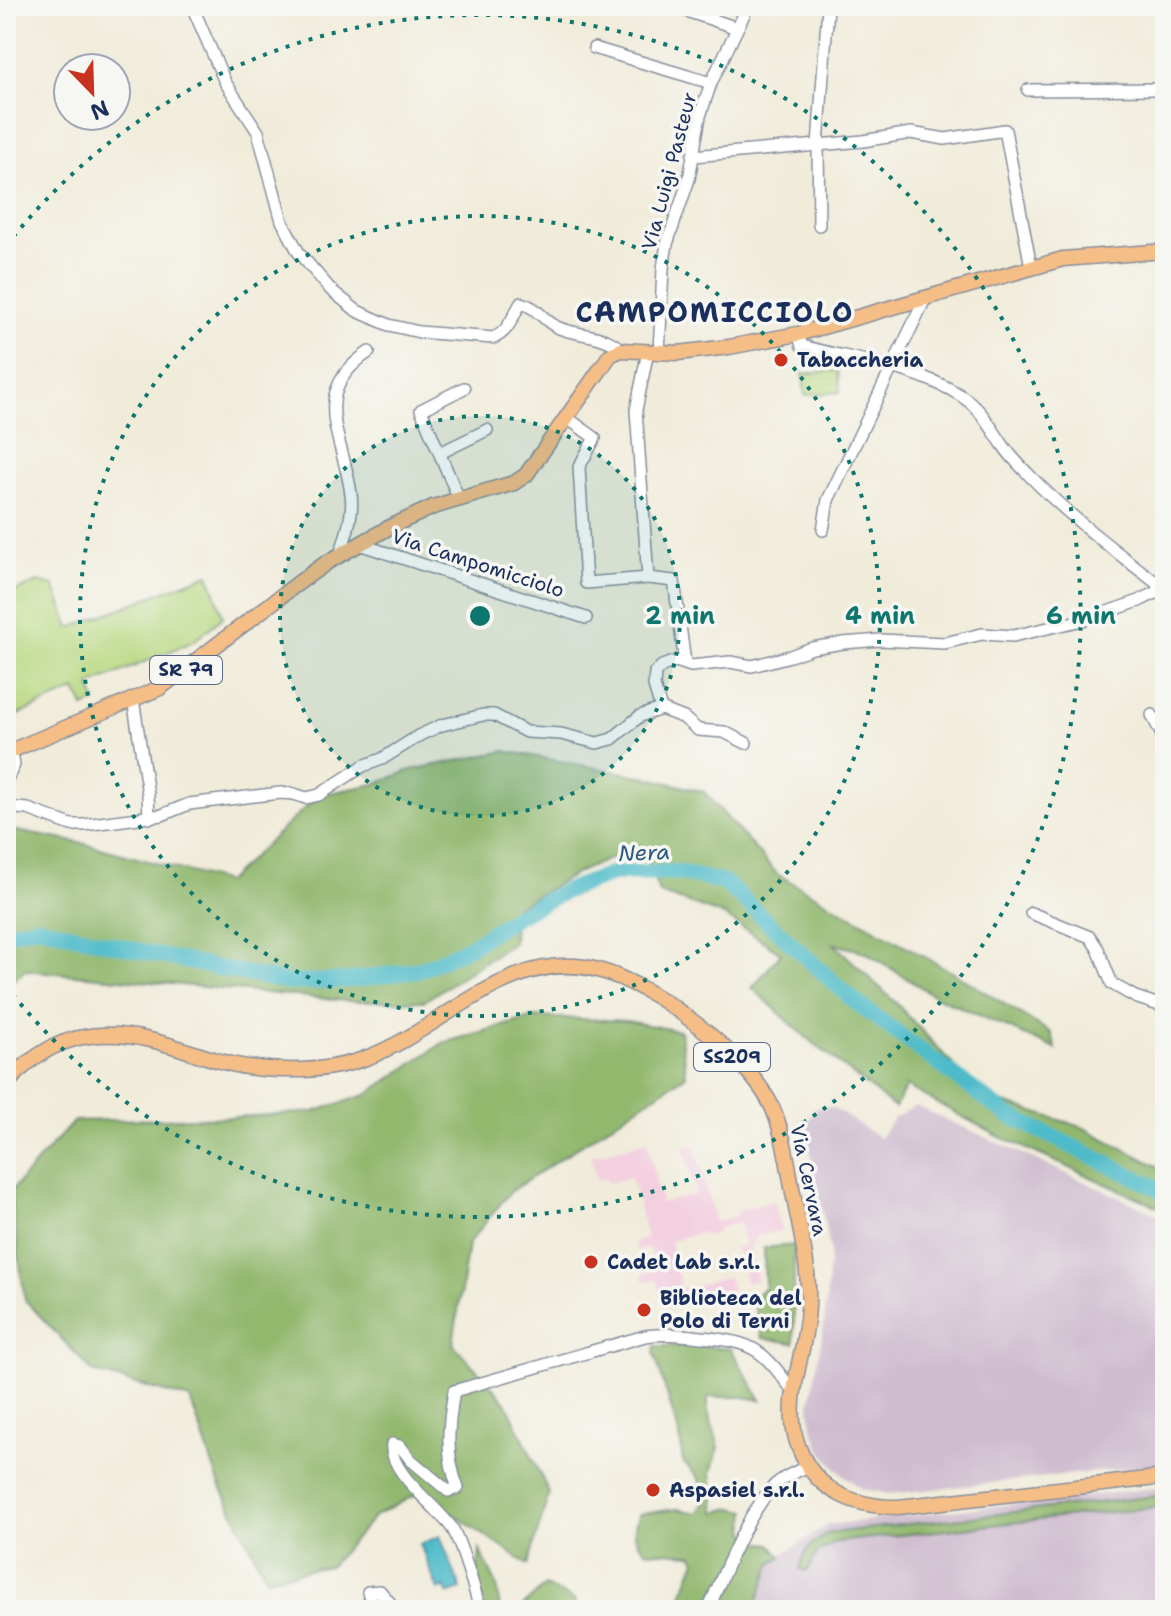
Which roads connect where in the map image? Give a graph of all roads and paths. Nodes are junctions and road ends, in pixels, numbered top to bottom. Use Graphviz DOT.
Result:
graph roads {
  1 [pos="192,6"];
  2 [pos="672,6"];
  3 [pos="748,6"];
  4 [pos="828,6"];
  5 [pos="737,28"];
  6 [pos="594,48"];
  7 [pos="711,83"];
  8 [pos="1165,89"];
  9 [pos="1028,90"];
  10 [pos="818,145"];
  11 [pos="693,156"];
  12 [pos="819,225"];
  13 [pos="1165,251"];
  14 [pos="1031,267"];
  15 [pos="926,297"];
  16 [pos="798,334"];
  17 [pos="621,350"];
  18 [pos="369,352"];
  19 [pos="654,352"];
  20 [pos="893,366"];
  21 [pos="464,388"];
  22 [pos="566,417"];
  23 [pos="487,430"];
  24 [pos="440,453"];
  25 [pos="459,499"];
  26 [pos="823,530"];
  27 [pos="359,544"];
  28 [pos="340,555"];
  29 [pos="648,578"];
  30 [pos="1164,588"];
  31 [pos="586,618"];
  32 [pos="685,663"];
  33 [pos="133,699"];
  34 [pos="661,709"];
  35 [pos="1152,715"];
  36 [pos="1165,741"];
  37 [pos="746,743"];
  38 [pos="9,752"];
  39 [pos="6,781"];
  40 [pos="6,807"];
  41 [pos="149,818"];
  42 [pos="1031,913"];
  43 [pos="1165,1007"];
  44 [pos="6,1085"];
  45 [pos="794,1392"];
  46 [pos="808,1466"];
  47 [pos="1162,1478"];
  48 [pos="374,1610"];
  49 [pos="396,1610"];
  50 [pos="479,1610"];
  51 [pos="708,1610"];
  1 -- 17 [label="street"];
  2 -- 5 [label="street"];
  3 -- 5 [label="street, Via Luigi Pasteur"];
  4 -- 10 [label="street"];
  5 -- 7 [label="street, Via Luigi Pasteur"];
  6 -- 7 [label="street"];
  7 -- 11 [label="street, Via Luigi Pasteur"];
  8 -- 9 [label="street"];
  10 -- 11 [label="street"];
  10 -- 12 [label="street"];
  10 -- 14 [label="street"];
  11 -- 19 [label="street, Via Luigi Pasteur"];
  13 -- 14 [label="main road"];
  14 -- 15 [label="main road"];
  15 -- 16 [label="main road"];
  15 -- 20 [label="street"];
  16 -- 19 [label="main road"];
  16 -- 20 [label="street"];
  17 -- 19 [label="main road"];
  17 -- 22 [label="main road"];
  18 -- 28 [label="street"];
  19 -- 29 [label="street, Via Luigi Pasteur"];
  20 -- 26 [label="street"];
  20 -- 30 [label="street"];
  21 -- 24 [label="street"];
  22 -- 25 [label="main road"];
  22 -- 29 [label="street"];
  23 -- 24 [label="street"];
  24 -- 25 [label="street"];
  25 -- 27 [label="main road"];
  27 -- 28 [label="main road"];
  27 -- 31 [label="street, Via Campomicciolo"];
  28 -- 33 [label="main road, SR 79"];
  29 -- 32 [label="street"];
  30 -- 32 [label="street"];
  32 -- 34 [label="street"];
  33 -- 38 [label="main road, SR 79"];
  33 -- 41 [label="street"];
  34 -- 37 [label="street"];
  34 -- 41 [label="street"];
  35 -- 36 [label="street"];
  38 -- 39 [label="street"];
  40 -- 41 [label="street"];
  42 -- 43 [label="street"];
  44 -- 45 [label="main road, Via Cervara / SS209"];
  45 -- 46 [label="main road, Via Cervara / SS209"];
  45 -- 50 [label="street"];
  46 -- 47 [label="main road, Via Cervara / SS209"];
  46 -- 51 [label="street"];
  48 -- 49 [label="street"];
}
